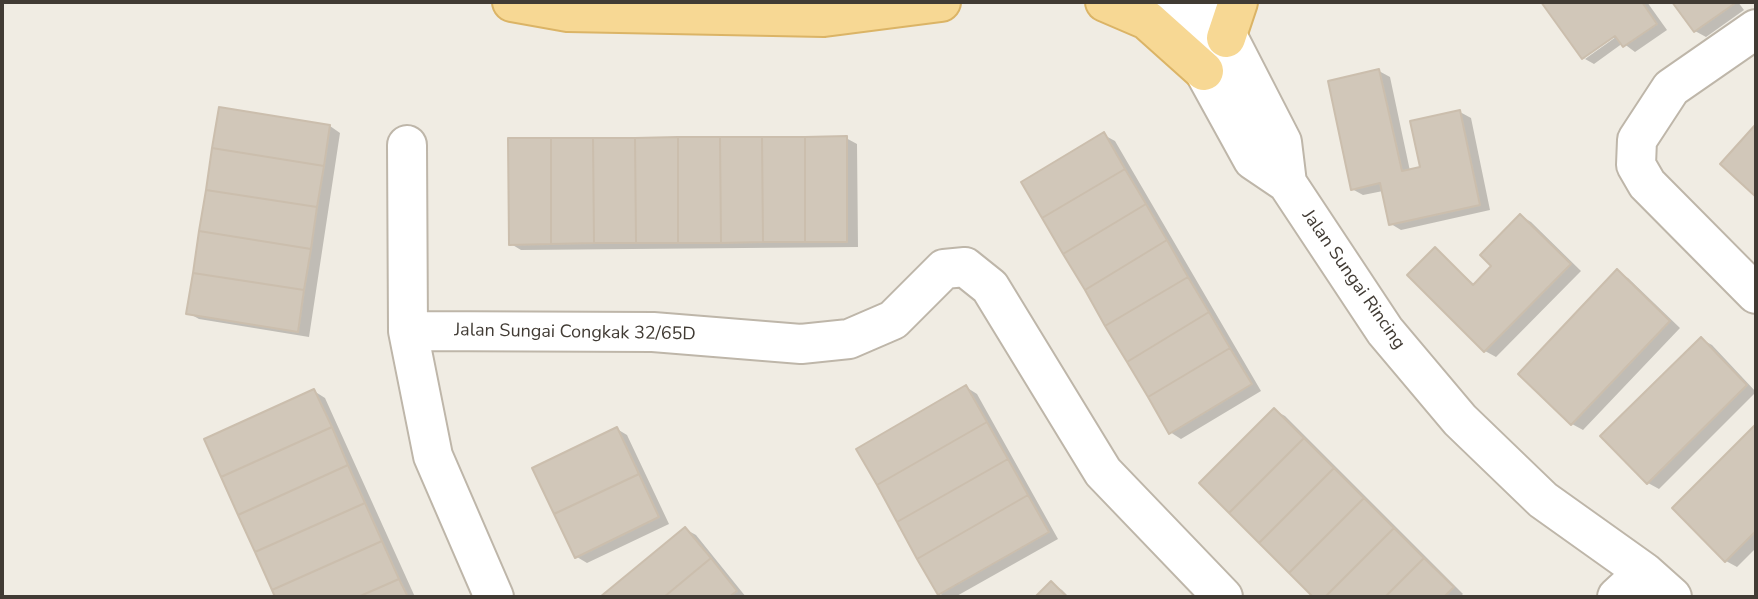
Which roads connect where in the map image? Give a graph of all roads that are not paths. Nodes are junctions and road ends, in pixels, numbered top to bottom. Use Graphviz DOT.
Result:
graph roads {
  1 [pos="512,2"];
  2 [pos="942,2"];
  3 [pos="1105,2"];
  4 [pos="1174,2"];
  5 [pos="1210,2"];
  6 [pos="1238,2"];
  7 [pos="1756,29"];
  8 [pos="1226,38"];
  9 [pos="1204,71"];
  10 [pos="407,145"];
  11 [pos="1287,183"];
  12 [pos="1756,294"];
  13 [pos="408,331"];
  14 [pos="1631,584"];
  15 [pos="494,597"];
  16 [pos="1223,597"];
  17 [pos="1672,597"];
  1 -- 2 [label="main road"];
  3 -- 9 [label="main road"];
  4 -- 9 [label="street, Jalan Sungai Rincing"];
  5 -- 8 [label="street, Jalan Sungai Rincing"];
  6 -- 8 [label="main road"];
  7 -- 12 [label="street"];
  8 -- 11 [label="street, Jalan Sungai Rincing"];
  9 -- 11 [label="street, Jalan Sungai Rincing"];
  10 -- 13 [label="street"];
  11 -- 14 [label="street, Jalan Sungai Rincing"];
  13 -- 15 [label="street"];
  13 -- 16 [label="street, Jalan Sungai Congkak 32/65D"];
  14 -- 17 [label="street, Jalan Sungai Rincing"];
}
